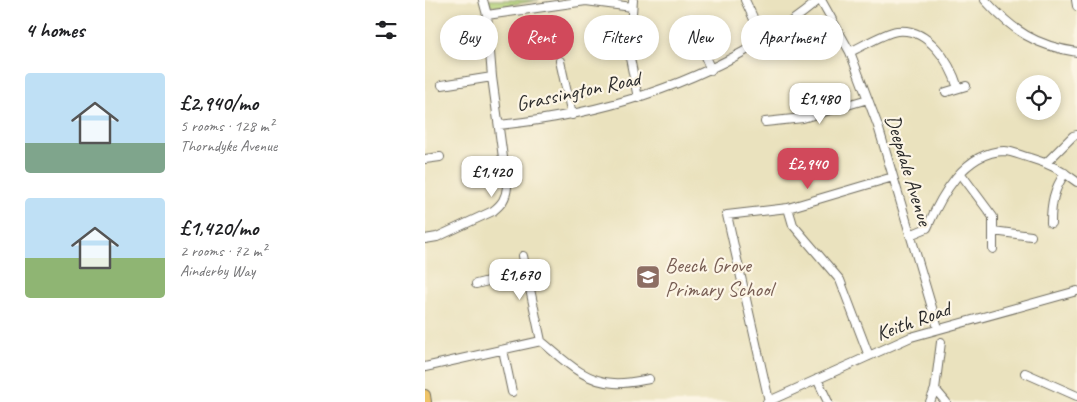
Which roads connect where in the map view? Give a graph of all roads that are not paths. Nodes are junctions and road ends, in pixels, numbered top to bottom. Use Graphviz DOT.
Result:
graph roads {
  1 [pos="483,0"];
  2 [pos="745,0"];
  3 [pos="820,0"];
  4 [pos="985,0"];
  5 [pos="1076,0"];
  6 [pos="633,3"];
  7 [pos="1077,6"];
  8 [pos="487,15"];
  9 [pos="752,15"];
  10 [pos="800,15"];
  11 [pos="850,52"];
  12 [pos="1077,52"];
  13 [pos="741,54"];
  14 [pos="491,60"];
  15 [pos="706,60"];
  16 [pos="560,61"];
  17 [pos="711,70"];
  18 [pos="492,78"];
  19 [pos="442,84"];
  20 [pos="946,92"];
  21 [pos="638,98"];
  22 [pos="868,99"];
  23 [pos="572,114"];
  24 [pos="765,122"];
  25 [pos="499,125"];
  26 [pos="1077,135"];
  27 [pos="440,157"];
  28 [pos="425,160"];
  29 [pos="1047,163"];
  30 [pos="1065,173"];
  31 [pos="961,174"];
  32 [pos="893,177"];
  33 [pos="1077,182"];
  34 [pos="788,208"];
  35 [pos="1051,223"];
  36 [pos="993,231"];
  37 [pos="910,235"];
  38 [pos="1031,236"];
  39 [pos="425,239"];
  40 [pos="993,248"];
  41 [pos="523,256"];
  42 [pos="525,272"];
  43 [pos="476,284"];
  44 [pos="1077,291"];
  45 [pos="937,328"];
  46 [pos="541,342"];
  47 [pos="941,342"];
  48 [pos="503,350"];
  49 [pos="869,356"];
  50 [pos="425,367"];
  51 [pos="1025,373"];
  52 [pos="817,378"];
  53 [pos="649,380"];
  54 [pos="935,389"];
  55 [pos="512,392"];
  56 [pos="425,395"];
  57 [pos="1077,396"];
  58 [pos="427,402"];
  59 [pos="768,402"];
  60 [pos="828,402"];
  61 [pos="930,402"];
  62 [pos="946,402"];
  1 -- 8 [label="street"];
  2 -- 9 [label="street"];
  3 -- 10 [label="street, Grassington Road"];
  3 -- 11 [label="street, Deepdale Avenue"];
  4 -- 12 [label="street"];
  5 -- 7 [label="street"];
  6 -- 8 [label="street"];
  6 -- 21 [label="street"];
  11 -- 20 [label="street"];
  11 -- 22 [label="street, Deepdale Avenue"];
  13 -- 17 [label="street, Grassington Road"];
  14 -- 18 [label="street"];
  15 -- 17 [label="street"];
  16 -- 23 [label="street"];
  17 -- 21 [label="street, Grassington Road"];
  18 -- 19 [label="street"];
  18 -- 25 [label="street"];
  21 -- 23 [label="street, Grassington Road"];
  22 -- 24 [label="street"];
  22 -- 32 [label="street, Deepdale Avenue"];
  23 -- 25 [label="street, Grassington Road"];
  25 -- 39 [label="street"];
  26 -- 29 [label="street"];
  27 -- 28 [label="street"];
  29 -- 30 [label="street"];
  29 -- 31 [label="street"];
  30 -- 33 [label="street"];
  30 -- 35 [label="street"];
  31 -- 36 [label="street"];
  31 -- 37 [label="street"];
  32 -- 34 [label="street"];
  32 -- 37 [label="street, Deepdale Avenue"];
  34 -- 49 [label="street"];
  34 -- 59 [label="street"];
  36 -- 38 [label="street"];
  36 -- 40 [label="street"];
  37 -- 45 [label="street, Deepdale Avenue"];
  41 -- 42 [label="street"];
  42 -- 43 [label="street"];
  42 -- 46 [label="street"];
  44 -- 45 [label="street, Keith Road"];
  45 -- 49 [label="street, Keith Road"];
  46 -- 48 [label="street"];
  46 -- 53 [label="street"];
  47 -- 54 [label="street"];
  48 -- 50 [label="street"];
  48 -- 55 [label="street"];
  49 -- 52 [label="street, Keith Road"];
  51 -- 57 [label="street"];
  52 -- 59 [label="street, Keith Road"];
  52 -- 60 [label="street"];
  54 -- 61 [label="street"];
  54 -- 62 [label="street"];
  56 -- 58 [label="main road"];
}
